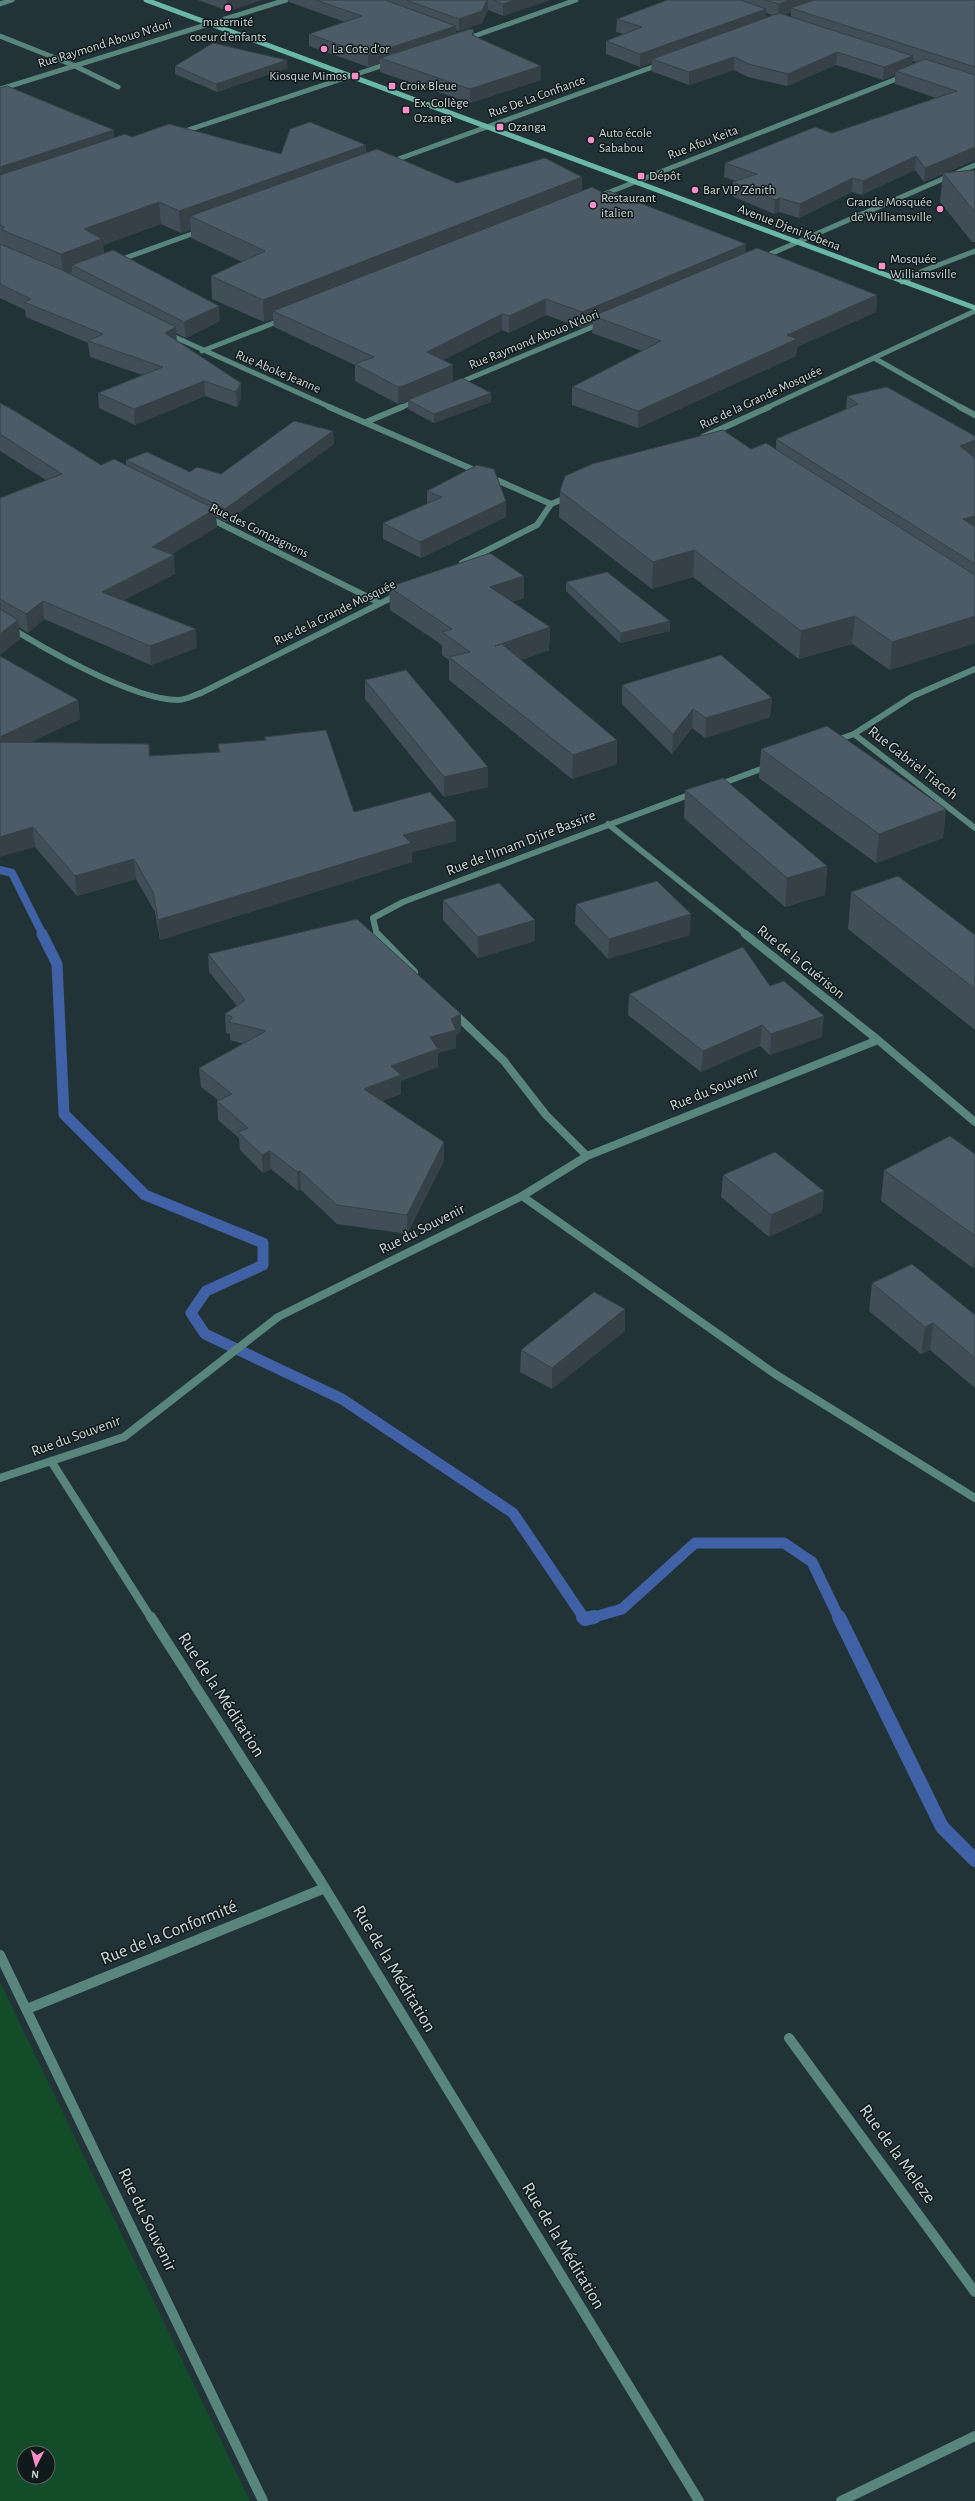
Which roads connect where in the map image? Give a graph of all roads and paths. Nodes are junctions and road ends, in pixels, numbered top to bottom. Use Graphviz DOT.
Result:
graph roads {
  1 [pos="12,0"];
  2 [pos="146,0"];
  3 [pos="286,0"];
  4 [pos="576,0"];
  5 [pos="0,4"];
  6 [pos="208,23"];
  7 [pos="0,36"];
  8 [pos="460,38"];
  9 [pos="394,62"];
  10 [pos="666,62"];
  11 [pos="73,65"];
  12 [pos="907,75"];
  13 [pos="351,76"];
  14 [pos="118,87"];
  15 [pos="0,89"];
  16 [pos="487,127"];
  17 [pos="170,136"];
  18 [pos="386,164"];
  19 [pos="975,165"];
  20 [pos="635,182"];
  21 [pos="599,196"];
  22 [pos="203,230"];
  23 [pos="797,243"];
  24 [pos="975,251"];
  25 [pos="753,261"];
  26 [pos="107,264"];
  27 [pos="902,282"];
  28 [pos="975,310"];
  29 [pos="290,317"];
  30 [pos="607,322"];
  31 [pos="160,330"];
  32 [pos="202,351"];
  33 [pos="874,358"];
  34 [pos="453,385"];
  35 [pos="424,397"];
  36 [pos="975,415"];
  37 [pos="366,422"];
  38 [pos="715,432"];
  39 [pos="722,436"];
  40 [pos="694,441"];
  41 [pos="572,495"];
  42 [pos="551,504"];
  43 [pos="201,515"];
  44 [pos="456,566"];
  45 [pos="407,590"];
  46 [pos="380,603"];
  47 [pos="0,621"];
  48 [pos="975,669"];
  49 [pos="854,734"];
  50 [pos="824,745"];
  51 [pos="780,762"];
  52 [pos="712,787"];
  53 [pos="705,790"];
  54 [pos="608,824"];
  55 [pos="975,828"];
  56 [pos="422,980"];
  57 [pos="445,1003"];
  58 [pos="878,1040"];
  59 [pos="975,1122"];
  60 [pos="587,1156"];
  61 [pos="522,1196"];
  62 [pos="51,1461"];
  63 [pos="0,1478"];
  64 [pos="975,1498"];
  65 [pos="325,1888"];
  66 [pos="0,1955"];
  67 [pos="27,2009"];
  68 [pos="789,2038"];
  69 [pos="975,2292"];
  70 [pos="975,2436"];
  71 [pos="263,2501"];
  72 [pos="700,2501"];
  73 [pos="841,2501"];
  1 -- 5 [label="street"];
  2 -- 6 [label="street, Avenue Djeni Kobena"];
  3 -- 6 [label="street, Rue Raymond Abouo N'dori"];
  4 -- 8 [label="street"];
  6 -- 11 [label="street, Rue Raymond Abouo N'dori"];
  6 -- 13 [label="street, Avenue Djeni Kobena"];
  7 -- 11 [label="street"];
  9 -- 13 [label="street"];
  10 -- 16 [label="street, Rue De La Confiance"];
  11 -- 14 [label="street"];
  11 -- 15 [label="street, Rue Raymond Abouo N'dori"];
  12 -- 20 [label="street, Rue Afou Keita"];
  13 -- 16 [label="street, Avenue Djeni Kobena"];
  13 -- 17 [label="street"];
  16 -- 18 [label="street, Rue De La Confiance"];
  16 -- 20 [label="street, Avenue Djeni Kobena"];
  19 -- 23 [label="street"];
  20 -- 21 [label="street, Rue Afou Keita"];
  20 -- 23 [label="street, Avenue Djeni Kobena"];
  22 -- 26 [label="street"];
  23 -- 25 [label="street"];
  23 -- 27 [label="street, Avenue Djeni Kobena"];
  24 -- 27 [label="street"];
  27 -- 28 [label="street, Avenue Djeni Kobena"];
  28 -- 33 [label="street, Rue de la Grande Mosquée"];
  29 -- 32 [label="street"];
  30 -- 34 [label="street, Rue Raymond Abouo N'dori"];
  31 -- 32 [label="street, Rue Aboke Jeanne"];
  32 -- 37 [label="street, Rue Aboke Jeanne"];
  33 -- 36 [label="street"];
  33 -- 38 [label="street, Rue de la Grande Mosquée"];
  35 -- 37 [label="street"];
  37 -- 42 [label="street, Rue Aboke Jeanne"];
  38 -- 39 [label="street"];
  38 -- 40 [label="street, Rue de la Grande Mosquée"];
  41 -- 42 [label="street"];
  42 -- 44 [label="street"];
  43 -- 46 [label="street, Rue des Compagnons"];
  45 -- 46 [label="street, Rue de la Grande Mosquée"];
  46 -- 47 [label="street, Rue de la Grande Mosquée"];
  48 -- 49 [label="street"];
  49 -- 50 [label="street"];
  49 -- 55 [label="street, Rue Gabriel Tiacoh"];
  51 -- 52 [label="street"];
  53 -- 54 [label="street, Rue de l'Imam Djire Bassire"];
  54 -- 56 [label="street, Rue de l'Imam Djire Bassire"];
  54 -- 58 [label="street, Rue de la Guérison"];
  57 -- 60 [label="street"];
  58 -- 59 [label="street, Rue de la Guérison"];
  58 -- 60 [label="street, Rue du Souvenir"];
  60 -- 61 [label="street, Rue du Souvenir"];
  61 -- 62 [label="street, Rue du Souvenir"];
  61 -- 64 [label="street"];
  62 -- 63 [label="street, Rue du Souvenir"];
  62 -- 65 [label="street, Rue de la Méditation"];
  65 -- 67 [label="street, Rue de la Conformité"];
  65 -- 72 [label="street, Rue de la Méditation"];
  66 -- 67 [label="street, Rue du Souvenir"];
  67 -- 71 [label="street, Rue du Souvenir"];
  68 -- 69 [label="street, Rue de la Meleze"];
  70 -- 73 [label="street"];
}
